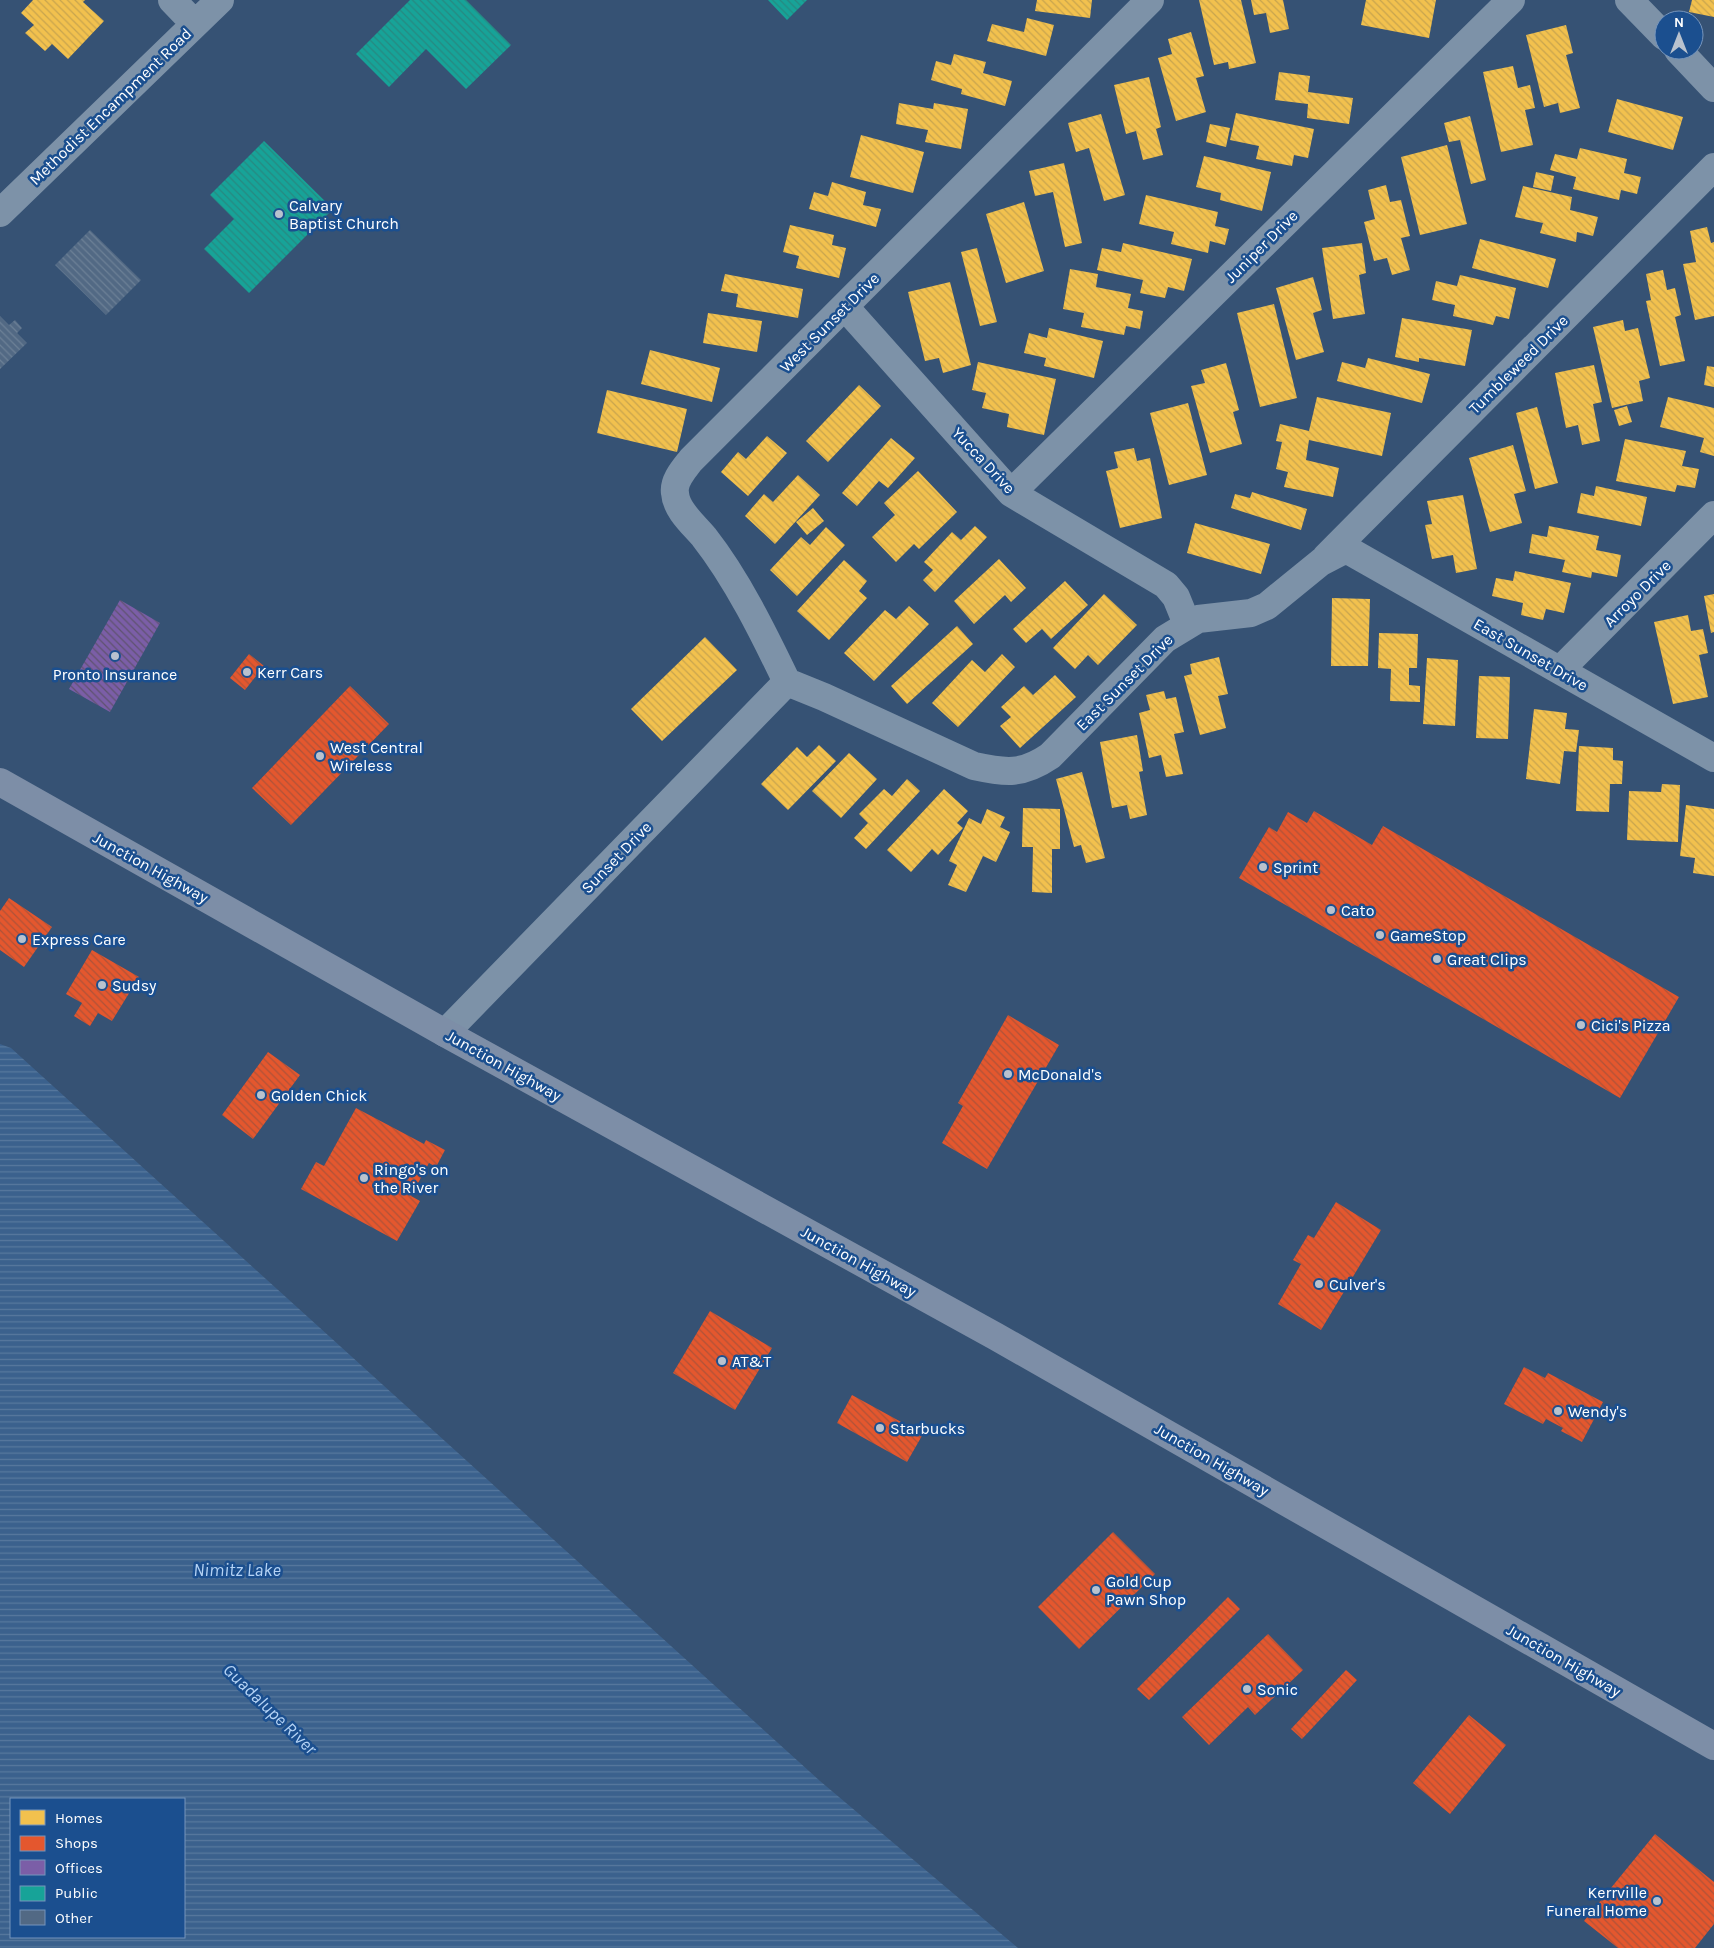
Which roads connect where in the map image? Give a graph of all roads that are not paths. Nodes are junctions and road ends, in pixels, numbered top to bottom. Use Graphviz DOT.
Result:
graph roads {
  1 [pos="172,0"];
  2 [pos="220,0"];
  3 [pos="1150,0"];
  4 [pos="1511,0"];
  5 [pos="1629,0"];
  6 [pos="196,24"];
  7 [pos="1654,26"];
  8 [pos="1687,60"];
  9 [pos="1714,88"];
  10 [pos="1714,167"];
  11 [pos="0,213"];
  12 [pos="845,307"];
  13 [pos="1011,493"];
  14 [pos="1714,515"];
  15 [pos="1322,562"];
  16 [pos="1187,624"];
  17 [pos="1560,670"];
  18 [pos="787,682"];
  19 [pos="1714,758"];
  20 [pos="0,782"];
  21 [pos="445,1032"];
  22 [pos="1714,1746"];
  1 -- 6 [label="street"];
  2 -- 6 [label="street, Methodist Encampment Road"];
  3 -- 12 [label="street, West Sunset Drive"];
  4 -- 13 [label="street, Juniper Drive"];
  5 -- 7 [label="street"];
  6 -- 11 [label="street, Methodist Encampment Road"];
  8 -- 9 [label="street"];
  10 -- 15 [label="street, Tumbleweed Drive"];
  12 -- 13 [label="street, Yucca Drive"];
  12 -- 18 [label="street, West Sunset Drive"];
  13 -- 16 [label="street, Yucca Drive"];
  14 -- 17 [label="street, Arroyo Drive"];
  15 -- 16 [label="street, East Sunset Drive"];
  15 -- 17 [label="street, East Sunset Drive"];
  16 -- 18 [label="street, East Sunset Drive"];
  17 -- 19 [label="street, East Sunset Drive"];
  18 -- 21 [label="street, Sunset Drive"];
  20 -- 21 [label="main road, Junction Highway"];
  21 -- 22 [label="main road, Junction Highway"];
}
